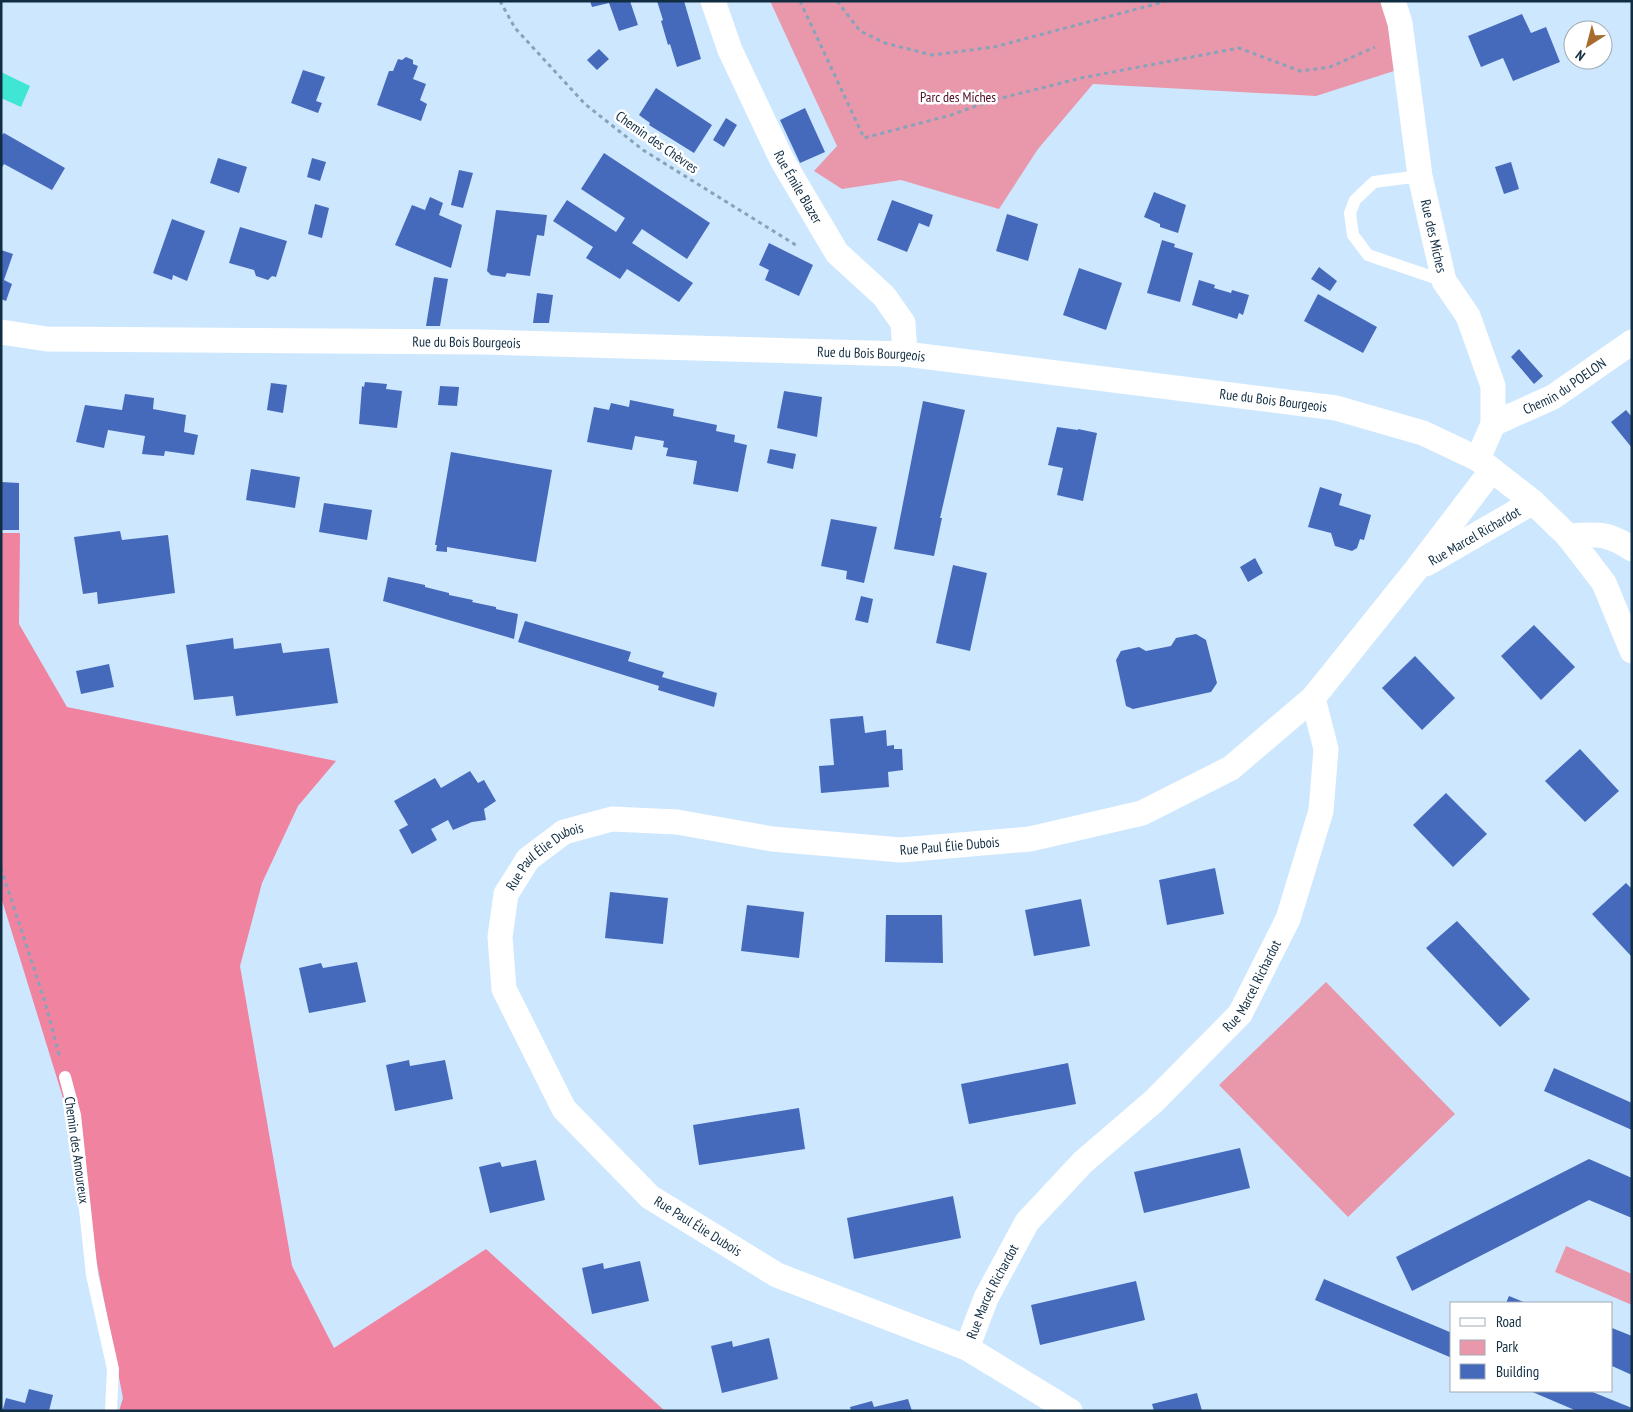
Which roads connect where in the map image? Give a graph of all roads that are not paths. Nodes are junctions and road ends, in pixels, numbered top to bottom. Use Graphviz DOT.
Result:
graph roads {
  1 [pos="714,1"];
  2 [pos="1393,1"];
  3 [pos="1420,176"];
  4 [pos="1444,281"];
  5 [pos="1,332"];
  6 [pos="1632,342"];
  7 [pos="905,354"];
  8 [pos="1493,424"];
  9 [pos="1485,464"];
  10 [pos="1534,502"];
  11 [pos="1568,536"];
  12 [pos="1632,549"];
  13 [pos="1415,571"];
  14 [pos="1632,651"];
  15 [pos="1313,698"];
  16 [pos="65,1077"];
  17 [pos="967,1348"];
  18 [pos="111,1411"];
  19 [pos="1070,1411"];
  1 -- 7 [label="street, Rue Émile Blazer"];
  2 -- 3 [label="street, Rue des Miches"];
  3 -- 4 [label="street, Rue des Miches"];
  3 -- 4 [label="lane"];
  4 -- 8 [label="street, Rue des Miches"];
  5 -- 7 [label="street, Rue du Bois Bourgeois"];
  6 -- 8 [label="street, Chemin du POELON"];
  7 -- 9 [label="street, Rue du Bois Bourgeois"];
  8 -- 9 [label="street, Rue des Miches"];
  9 -- 10 [label="street, Rue du Bois Bourgeois"];
  9 -- 13 [label="street, Rue Marcel Richardot"];
  10 -- 11 [label="street, Rue du Bois Bourgeois"];
  10 -- 13 [label="street, Rue Marcel Richardot"];
  11 -- 12 [label="street"];
  11 -- 14 [label="street, Rue du Bois Bourgeois"];
  13 -- 15 [label="street, Rue Marcel Richardot"];
  15 -- 17 [label="street, Rue Marcel Richardot"];
  15 -- 17 [label="street, Rue Paul Élie Dubois"];
  16 -- 18 [label="lane, Chemin des Amoureux"];
  17 -- 19 [label="street, Rue Paul Élie Dubois"];
}
